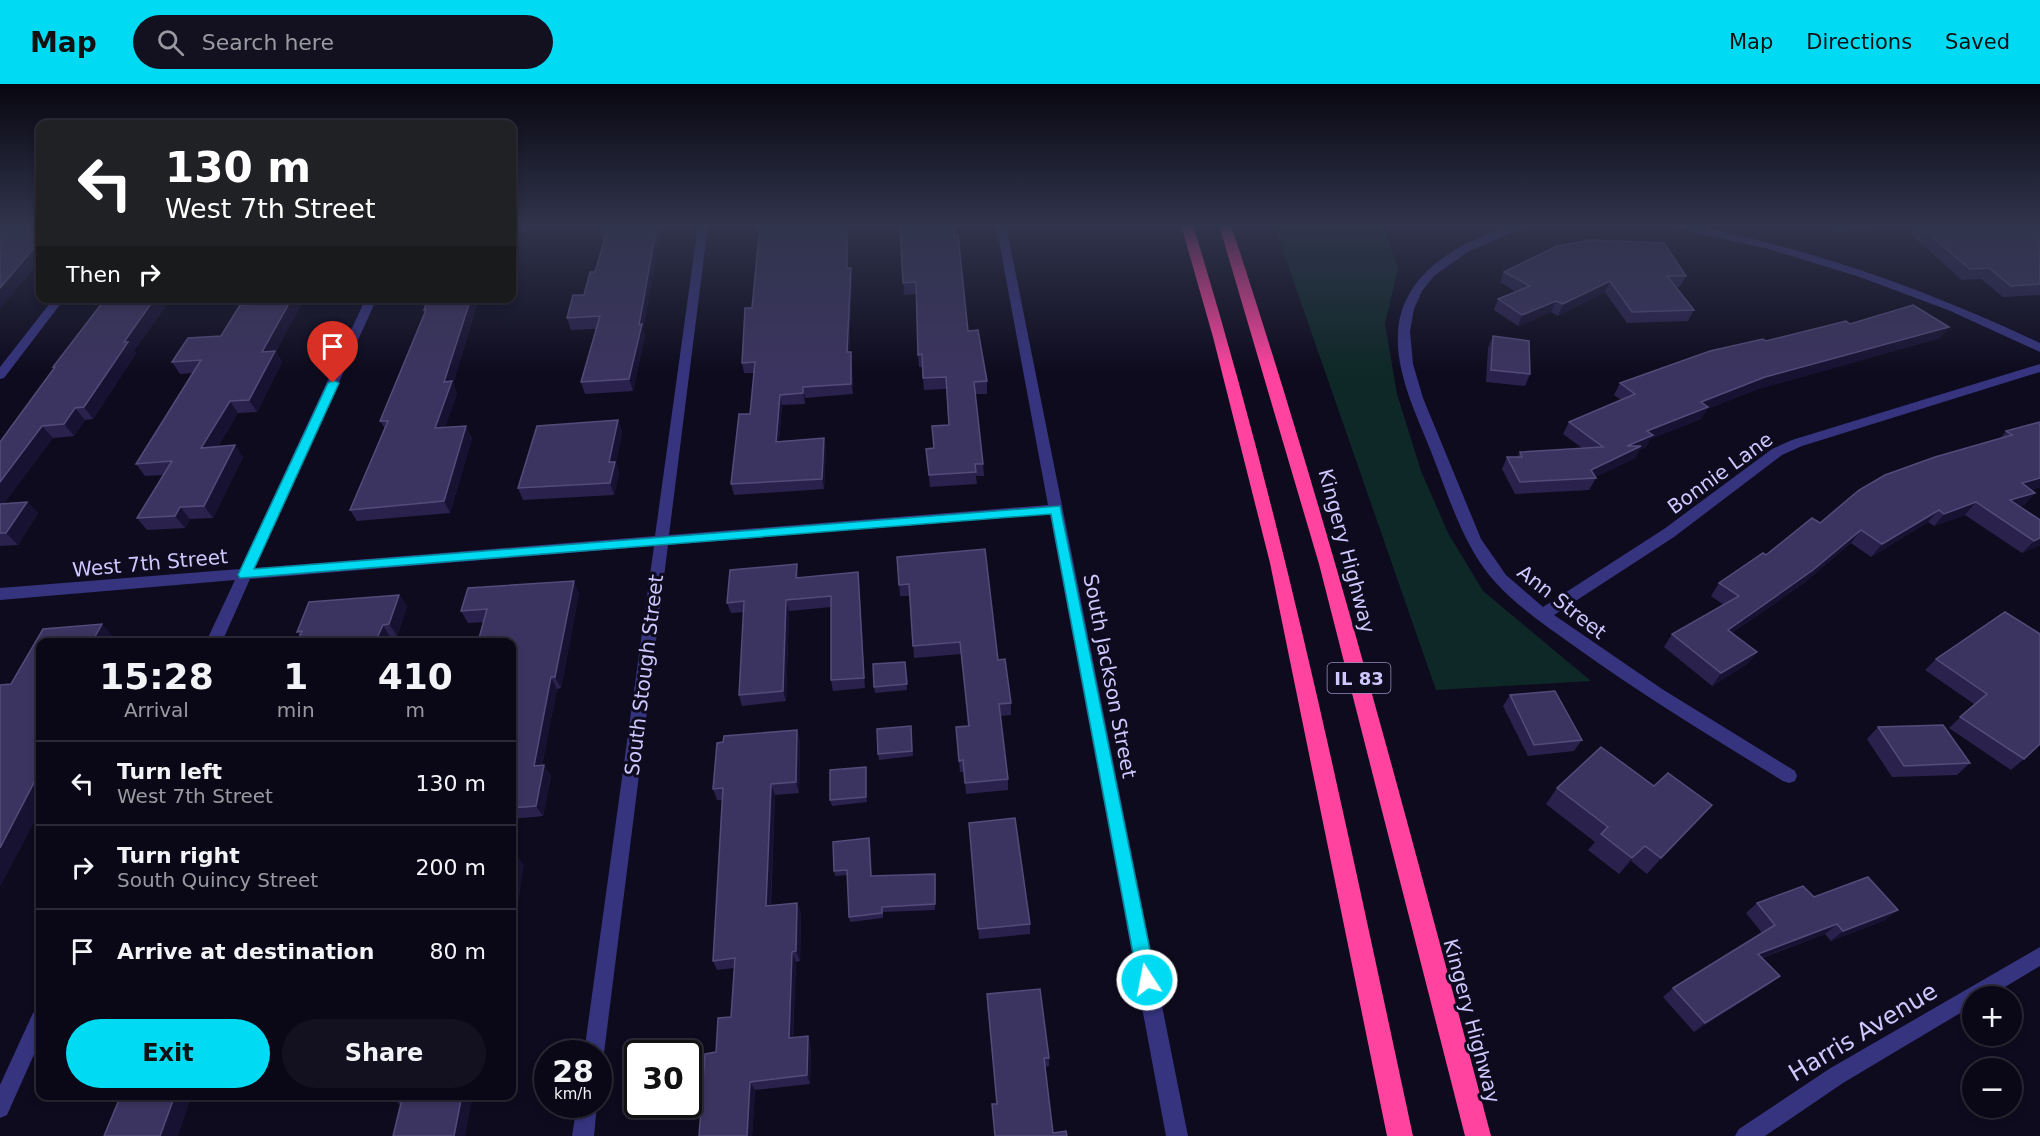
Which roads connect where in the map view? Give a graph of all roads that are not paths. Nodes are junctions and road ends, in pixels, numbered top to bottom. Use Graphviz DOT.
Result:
graph roads {
  1 [pos="696,274"];
  2 [pos="1011,274"];
  3 [pos="1201,274"];
  4 [pos="1241,274"];
  5 [pos="1431,274"];
  6 [pos="1860,274"];
  7 [pos="56,303"];
  8 [pos="370,303"];
  9 [pos="2040,348"];
  10 [pos="2040,368"];
  11 [pos="0,375"];
  12 [pos="1056,509"];
  13 [pos="661,541"];
  14 [pos="245,575"];
  15 [pos="0,594"];
  16 [pos="1543,615"];
  17 [pos="216,638"];
  18 [pos="1789,776"];
  19 [pos="2040,956"];
  20 [pos="36,1029"];
  21 [pos="596,1040"];
  22 [pos="0,1108"];
  23 [pos="585,1118"];
  24 [pos="583,1136"];
  25 [pos="1177,1136"];
  26 [pos="1400,1136"];
  27 [pos="1478,1136"];
  28 [pos="1746,1136"];
  1 -- 13 [label="street, South Stough Street"];
  2 -- 12 [label="street, South Jackson Street"];
  3 -- 26 [label="highway, IL 83"];
  4 -- 27 [label="highway, Kingery Highway / IL 83"];
  5 -- 16 [label="street, Ann Street"];
  6 -- 9 [label="street"];
  7 -- 11 [label="street"];
  8 -- 14 [label="street"];
  10 -- 16 [label="street, Bonnie Lane"];
  12 -- 13 [label="street, West 7th Street"];
  12 -- 25 [label="street, South Jackson Street"];
  13 -- 14 [label="street, West 7th Street"];
  13 -- 21 [label="street, South Stough Street"];
  14 -- 15 [label="street, West 7th Street"];
  14 -- 17 [label="street"];
  16 -- 18 [label="street, Ann Street"];
  19 -- 28 [label="street, Harris Avenue"];
  20 -- 22 [label="street"];
  23 -- 24 [label="street"];
}
